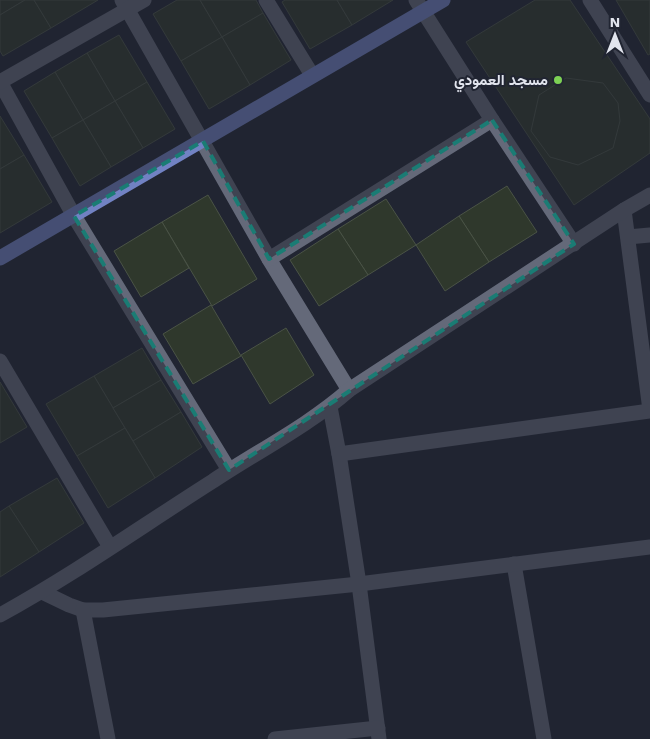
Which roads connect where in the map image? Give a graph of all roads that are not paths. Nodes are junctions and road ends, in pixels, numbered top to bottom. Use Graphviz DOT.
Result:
graph roads {
  1 [pos="144,0"];
  2 [pos="266,0"];
  3 [pos="443,0"];
  4 [pos="590,0"];
  5 [pos="125,5"];
  6 [pos="420,6"];
  7 [pos="312,75"];
  8 [pos="0,82"];
  9 [pos="650,95"];
  10 [pos="492,120"];
  11 [pos="203,141"];
  12 [pos="650,195"];
  13 [pos="624,210"];
  14 [pos="74,216"];
  15 [pos="650,236"];
  16 [pos="628,237"];
  17 [pos="574,244"];
  18 [pos="0,258"];
  19 [pos="269,259"];
  20 [pos="0,361"];
  21 [pos="349,390"];
  22 [pos="330,407"];
  23 [pos="650,411"];
  24 [pos="339,454"];
  25 [pos="229,470"];
  26 [pos="110,546"];
  27 [pos="650,547"];
  28 [pos="514,564"];
  29 [pos="359,584"];
  30 [pos="42,592"];
  31 [pos="83,610"];
  32 [pos="0,616"];
  33 [pos="379,733"];
  34 [pos="108,739"];
  35 [pos="275,739"];
  36 [pos="544,739"];
  1 -- 5 [label="street"];
  2 -- 7 [label="street"];
  3 -- 6 [label="main road"];
  4 -- 9 [label="street"];
  5 -- 8 [label="street"];
  5 -- 11 [label="street"];
  6 -- 7 [label="main road"];
  6 -- 10 [label="street"];
  7 -- 11 [label="main road"];
  8 -- 14 [label="street"];
  10 -- 17 [label="street"];
  10 -- 19 [label="street"];
  11 -- 14 [label="main road"];
  11 -- 19 [label="street"];
  12 -- 13 [label="street"];
  13 -- 16 [label="street"];
  13 -- 17 [label="street"];
  14 -- 18 [label="main road"];
  14 -- 25 [label="street"];
  15 -- 16 [label="street"];
  16 -- 23 [label="street"];
  17 -- 21 [label="street"];
  19 -- 21 [label="street"];
  20 -- 26 [label="street"];
  21 -- 22 [label="street"];
  22 -- 24 [label="street"];
  22 -- 25 [label="street"];
  23 -- 24 [label="street"];
  24 -- 29 [label="street"];
  25 -- 26 [label="street"];
  26 -- 30 [label="street"];
  27 -- 28 [label="street"];
  28 -- 29 [label="street"];
  28 -- 36 [label="street"];
  29 -- 31 [label="street"];
  29 -- 33 [label="street"];
  30 -- 31 [label="street"];
  30 -- 32 [label="street"];
  31 -- 34 [label="street"];
  33 -- 35 [label="street"];
}
